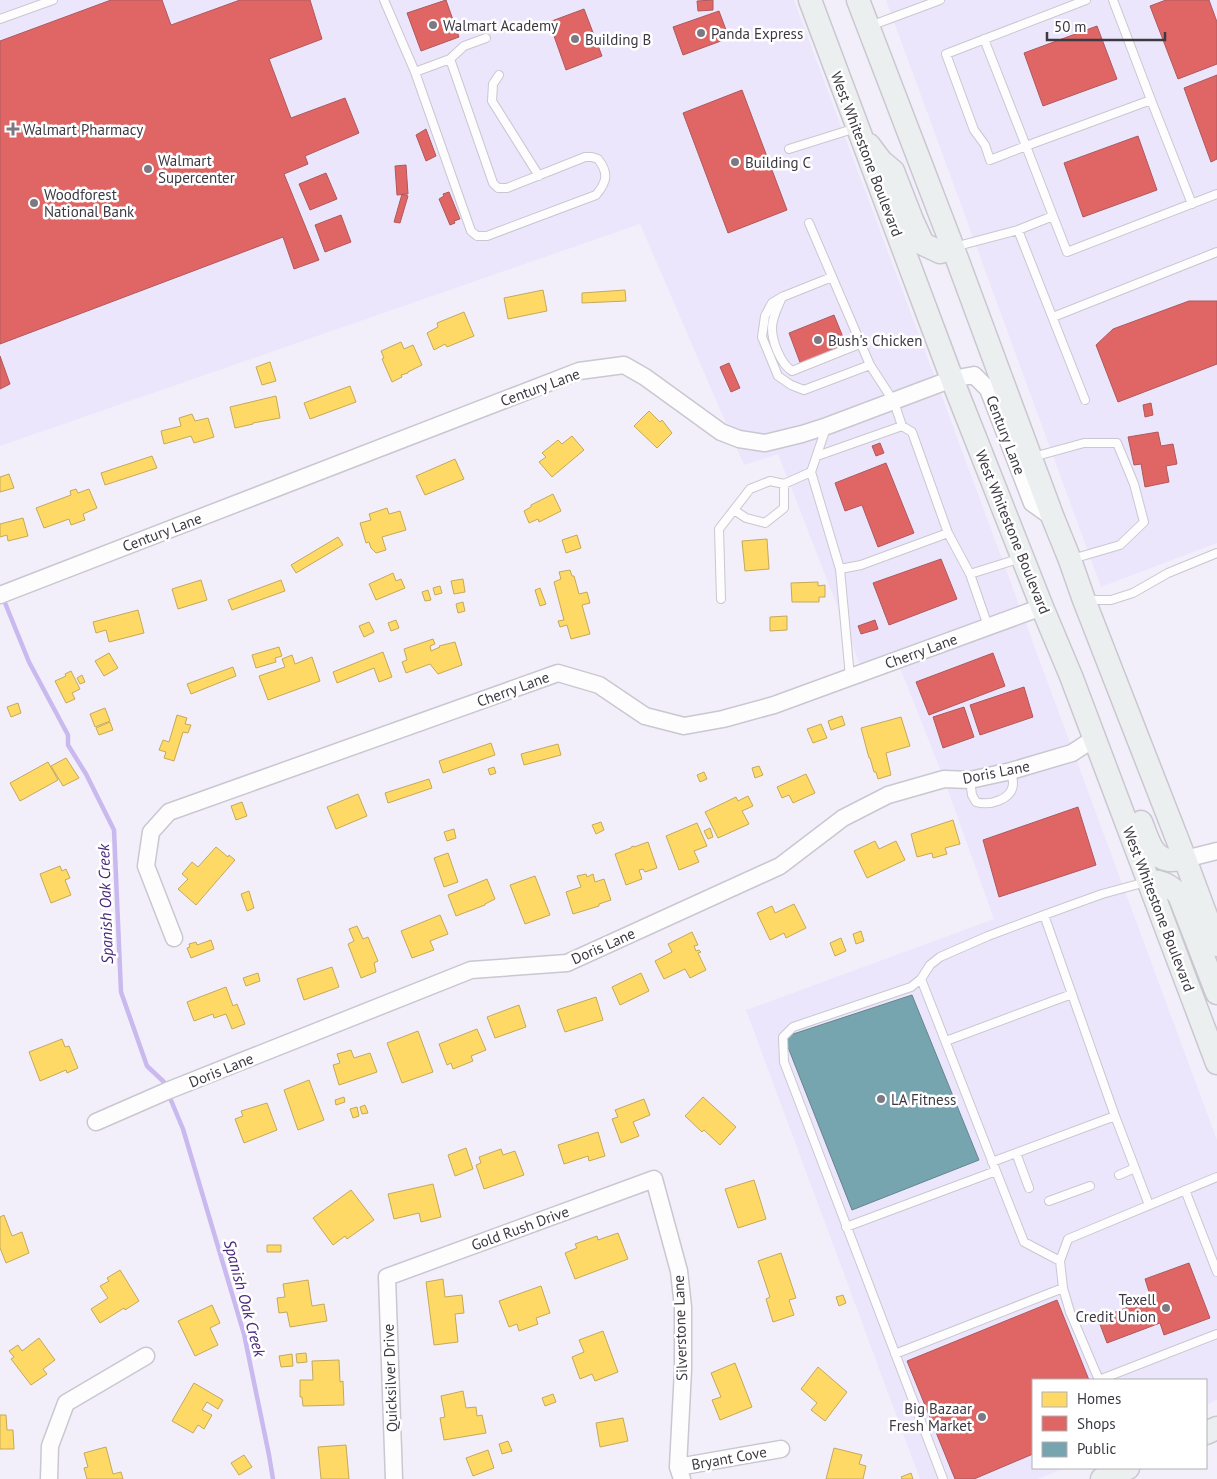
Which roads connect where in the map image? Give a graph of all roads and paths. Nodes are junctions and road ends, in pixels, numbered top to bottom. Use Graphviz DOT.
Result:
graph roads {
  1 [pos="53,0"];
  2 [pos="384,0"];
  3 [pos="810,0"];
  4 [pos="858,0"];
  5 [pos="940,0"];
  6 [pos="1086,0"];
  7 [pos="1113,0"];
  8 [pos="919,4"];
  9 [pos="0,19"];
  10 [pos="868,26"];
  11 [pos="486,38"];
  12 [pos="984,39"];
  13 [pos="450,59"];
  14 [pos="415,72"];
  15 [pos="499,75"];
  16 [pos="1151,100"];
  17 [pos="857,128"];
  18 [pos="1026,146"];
  19 [pos="789,149"];
  20 [pos="539,176"];
  21 [pos="1217,194"];
  22 [pos="1192,204"];
  23 [pos="1053,216"];
  24 [pos="809,223"];
  25 [pos="1018,230"];
  26 [pos="952,248"];
  27 [pos="1217,252"];
  28 [pos="832,278"];
  29 [pos="782,297"];
  30 [pos="1053,317"];
  31 [pos="862,343"];
  32 [pos="870,364"];
  33 [pos="952,379"];
  34 [pos="1085,400"];
  35 [pos="894,402"];
  36 [pos="827,426"];
  37 [pos="902,426"];
  38 [pos="818,456"];
  39 [pos="1030,457"];
  40 [pos="811,472"];
  41 [pos="784,484"];
  42 [pos="734,510"];
  43 [pos="1053,518"];
  44 [pos="948,533"];
  45 [pos="1217,553"];
  46 [pos="1023,557"];
  47 [pos="1070,560"];
  48 [pos="840,569"];
  49 [pos="970,574"];
  50 [pos="0,595"];
  51 [pos="721,599"];
  52 [pos="1084,600"];
  53 [pos="1042,607"];
  54 [pos="988,626"];
  55 [pos="1071,676"];
  56 [pos="850,677"];
  57 [pos="1095,738"];
  58 [pos="1011,771"];
  59 [pos="970,780"];
  60 [pos="1217,851"];
  61 [pos="1185,859"];
  62 [pos="1148,881"];
  63 [pos="1044,915"];
  64 [pos="174,938"];
  65 [pos="1217,945"];
  66 [pos="921,979"];
  67 [pos="1072,994"];
  68 [pos="1217,994"];
  69 [pos="946,1041"];
  70 [pos="1217,1063"];
  71 [pos="1116,1116"];
  72 [pos="96,1122"];
  73 [pos="1016,1153"];
  74 [pos="992,1162"];
  75 [pos="1135,1168"];
  76 [pos="996,1171"];
  77 [pos="1118,1175"];
  78 [pos="1217,1177"];
  79 [pos="654,1179"];
  80 [pos="1090,1186"];
  81 [pos="1029,1188"];
  82 [pos="1185,1190"];
  83 [pos="1049,1201"];
  84 [pos="1149,1205"];
  85 [pos="846,1227"];
  86 [pos="1060,1261"];
  87 [pos="1217,1272"];
  88 [pos="387,1277"];
  89 [pos="1063,1288"];
  90 [pos="1217,1334"];
  91 [pos="895,1354"];
  92 [pos="146,1356"];
  93 [pos="1099,1379"];
  94 [pos="1102,1379"];
  95 [pos="781,1449"];
  96 [pos="1126,1469"];
  97 [pos="680,1473"];
  98 [pos="49,1479"];
  99 [pos="394,1479"];
  100 [pos="942,1479"];
  101 [pos="1102,1479"];
  1 -- 9 [label="lane"];
  2 -- 14 [label="lane"];
  3 -- 17 [label="main road, West Whitestone Boulevard"];
  4 -- 10 [label="main road"];
  5 -- 8 [label="lane"];
  6 -- 12 [label="lane"];
  7 -- 16 [label="lane"];
  8 -- 10 [label="lane"];
  10 -- 26 [label="main road"];
  11 -- 13 [label="lane"];
  12 -- 18 [label="lane"];
  12 -- 18 [label="lane"];
  13 -- 14 [label="lane"];
  13 -- 20 [label="lane"];
  14 -- 20 [label="lane"];
  15 -- 20 [label="lane"];
  16 -- 18 [label="lane"];
  16 -- 22 [label="lane"];
  17 -- 19 [label="lane"];
  17 -- 26 [label="main road"];
  17 -- 33 [label="main road, West Whitestone Boulevard"];
  18 -- 23 [label="lane"];
  21 -- 22 [label="lane"];
  22 -- 23 [label="lane"];
  23 -- 25 [label="lane"];
  24 -- 28 [label="lane"];
  25 -- 26 [label="lane"];
  25 -- 30 [label="lane"];
  26 -- 39 [label="main road"];
  27 -- 30 [label="lane"];
  28 -- 29 [label="lane"];
  28 -- 31 [label="lane"];
  29 -- 31 [label="lane"];
  29 -- 32 [label="lane"];
  30 -- 34 [label="lane"];
  31 -- 32 [label="lane"];
  32 -- 35 [label="lane"];
  33 -- 35 [label="street, Century Lane"];
  33 -- 43 [label="street, Century Lane"];
  33 -- 46 [label="main road, West Whitestone Boulevard"];
  35 -- 36 [label="street, Century Lane"];
  35 -- 37 [label="lane"];
  36 -- 38 [label="lane"];
  36 -- 50 [label="street, Century Lane"];
  37 -- 38 [label="lane"];
  37 -- 44 [label="lane"];
  38 -- 40 [label="lane"];
  39 -- 43 [label="main road"];
  39 -- 47 [label="lane"];
  40 -- 41 [label="lane"];
  40 -- 48 [label="lane"];
  41 -- 42 [label="lane"];
  41 -- 42 [label="lane"];
  42 -- 51 [label="lane"];
  43 -- 47 [label="main road"];
  44 -- 48 [label="lane"];
  44 -- 49 [label="lane"];
  45 -- 52 [label="lane"];
  46 -- 49 [label="lane"];
  46 -- 53 [label="main road, West Whitestone Boulevard"];
  47 -- 52 [label="main road"];
  48 -- 56 [label="lane"];
  49 -- 54 [label="lane"];
  52 -- 61 [label="main road"];
  53 -- 54 [label="street, Cherry Lane"];
  53 -- 55 [label="main road, West Whitestone Boulevard"];
  54 -- 56 [label="street, Cherry Lane"];
  55 -- 57 [label="main road, West Whitestone Boulevard"];
  55 -- 61 [label="main road"];
  56 -- 64 [label="street, Cherry Lane"];
  57 -- 58 [label="street, Doris Lane"];
  57 -- 62 [label="main road, West Whitestone Boulevard"];
  58 -- 59 [label="street, Doris Lane"];
  58 -- 59 [label="lane"];
  59 -- 72 [label="street, Doris Lane"];
  60 -- 61 [label="street"];
  61 -- 65 [label="main road"];
  62 -- 63 [label="lane"];
  62 -- 68 [label="main road"];
  62 -- 70 [label="main road, West Whitestone Boulevard"];
  63 -- 66 [label="lane"];
  63 -- 67 [label="lane"];
  66 -- 69 [label="lane"];
  66 -- 85 [label="lane"];
  67 -- 69 [label="lane"];
  67 -- 71 [label="lane"];
  69 -- 74 [label="lane"];
  71 -- 73 [label="lane"];
  71 -- 75 [label="lane"];
  73 -- 74 [label="lane"];
  73 -- 81 [label="lane"];
  74 -- 76 [label="lane"];
  75 -- 77 [label="lane"];
  75 -- 84 [label="lane"];
  76 -- 85 [label="lane"];
  76 -- 86 [label="lane"];
  78 -- 82 [label="lane"];
  79 -- 88 [label="street, Gold Rush Drive"];
  79 -- 97 [label="street, Silverstone Lane"];
  80 -- 83 [label="lane"];
  82 -- 84 [label="lane"];
  82 -- 87 [label="lane"];
  84 -- 86 [label="lane"];
  85 -- 91 [label="lane"];
  86 -- 89 [label="lane"];
  88 -- 99 [label="street, Quicksilver Drive"];
  89 -- 91 [label="lane"];
  89 -- 93 [label="lane"];
  90 -- 94 [label="lane"];
  91 -- 100 [label="lane"];
  92 -- 98 [label="street"];
  95 -- 97 [label="street, Bryant Cove"];
  96 -- 101 [label="main road"];
}
